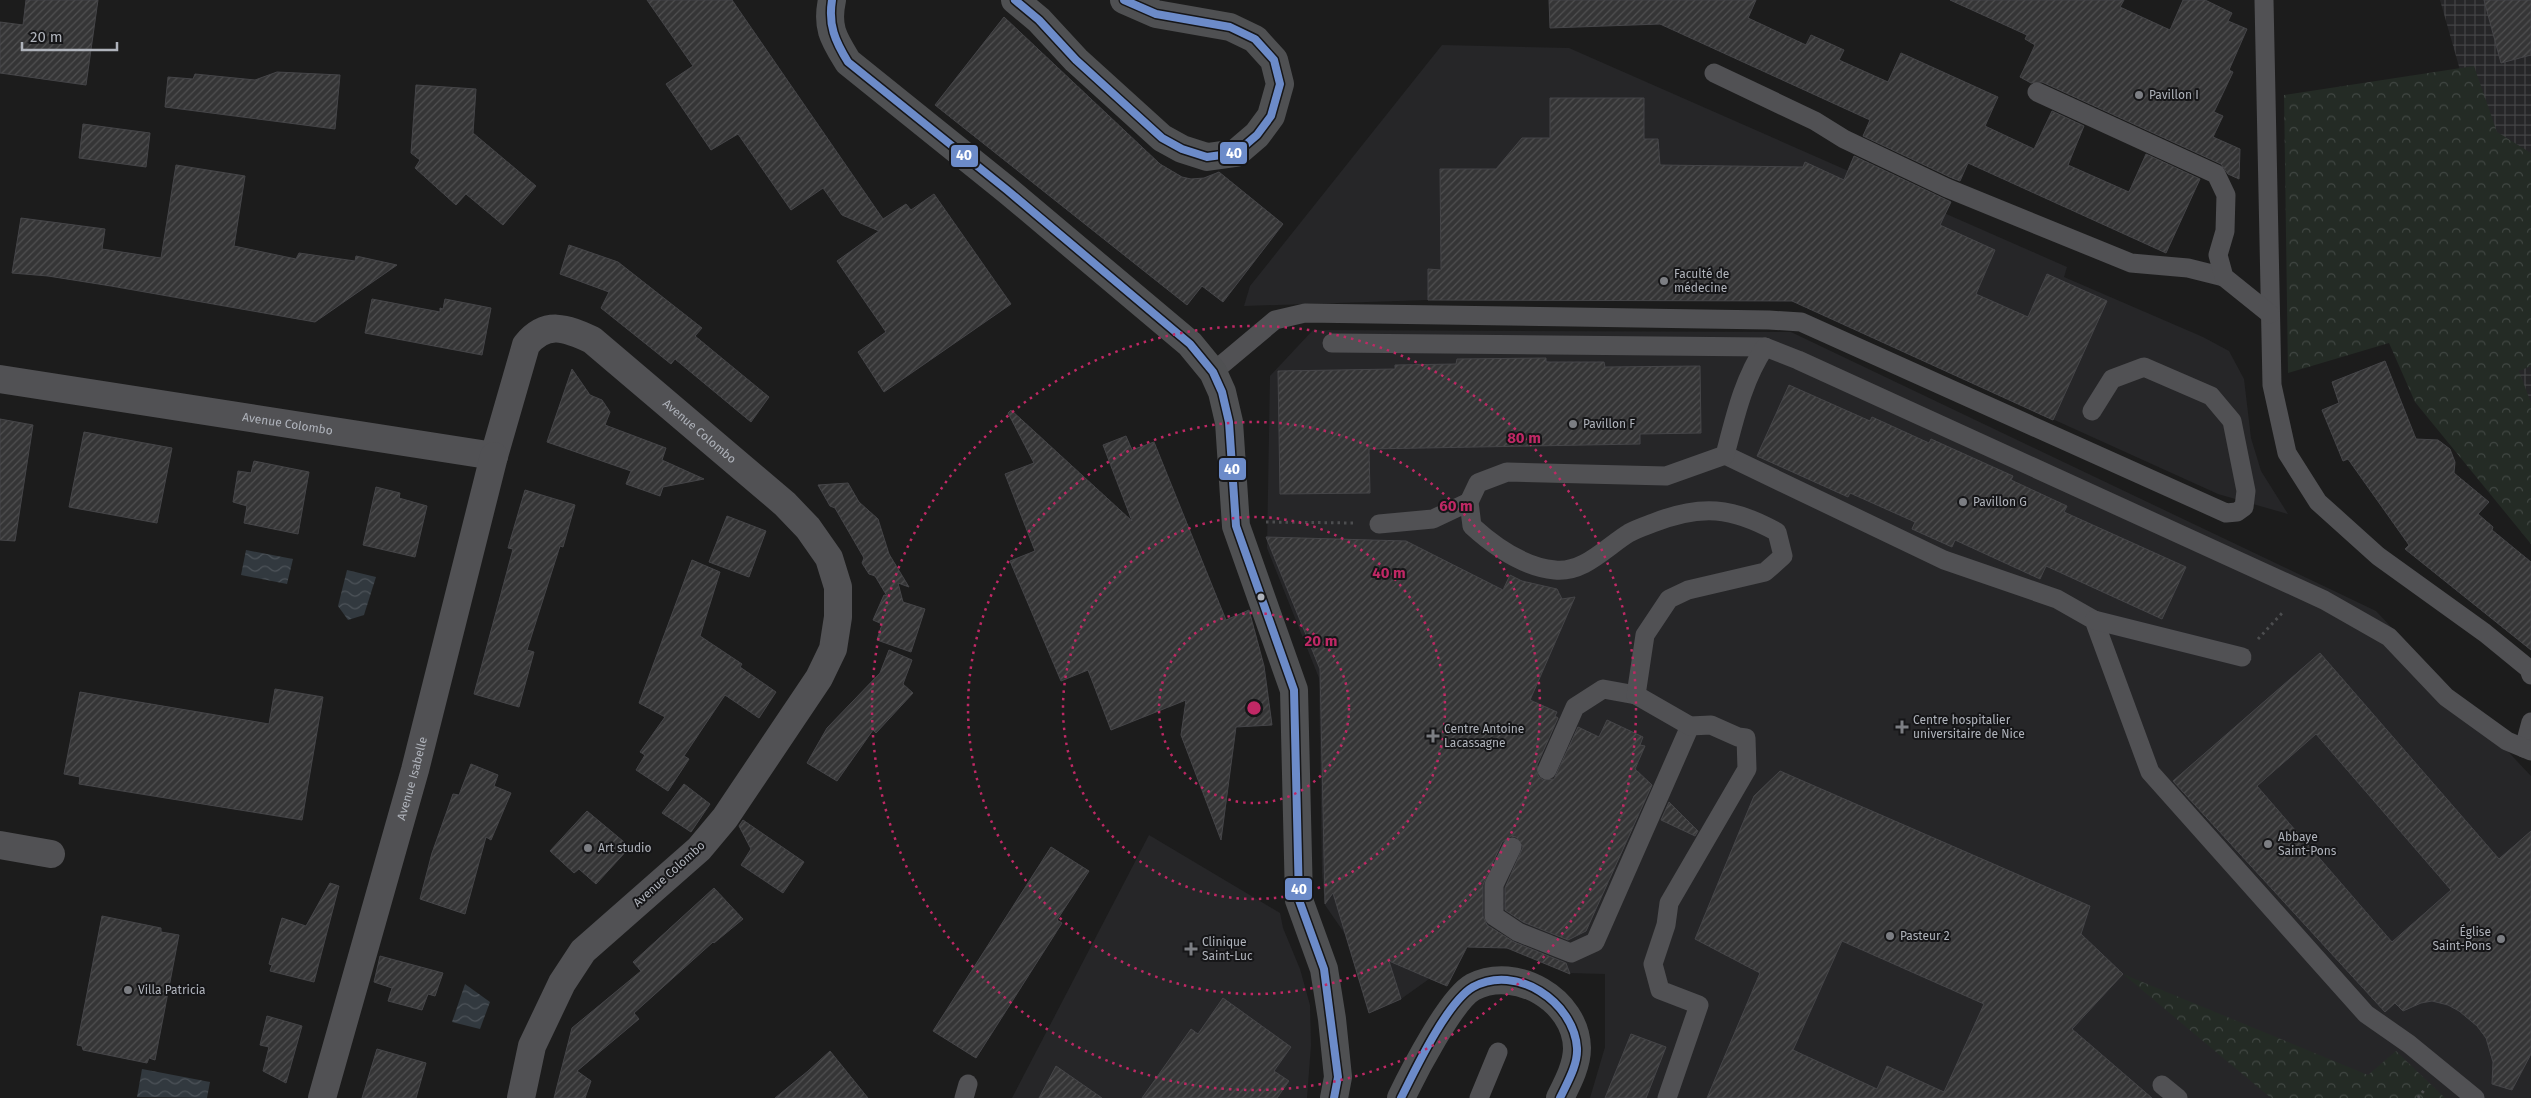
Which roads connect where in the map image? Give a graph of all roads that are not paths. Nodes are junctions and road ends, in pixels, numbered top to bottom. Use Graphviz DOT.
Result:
graph roads {
  1 [pos="832,0"];
  2 [pos="1015,0"];
  3 [pos="1124,0"];
  4 [pos="2264,0"];
  5 [pos="1714,73"];
  6 [pos="2037,92"];
  7 [pos="2224,277"];
  8 [pos="2270,314"];
  9 [pos="1332,343"];
  10 [pos="1765,347"];
  11 [pos="1213,372"];
  12 [pos="0,379"];
  13 [pos="2092,411"];
  14 [pos="1725,455"];
  15 [pos="494,456"];
  16 [pos="1469,502"];
  17 [pos="1380,524"];
  18 [pos="2094,620"];
  19 [pos="2242,657"];
  20 [pos="2531,675"];
  21 [pos="1636,695"];
  22 [pos="2531,722"];
  23 [pos="1690,726"];
  24 [pos="2528,749"];
  25 [pos="1547,770"];
  26 [pos="0,845"];
  27 [pos="1512,847"];
  28 [pos="51,854"];
  29 [pos="1498,1052"];
  30 [pos="2162,1085"];
  31 [pos="322,1098"];
  32 [pos="521,1098"];
  33 [pos="1334,1098"];
  34 [pos="1400,1098"];
  35 [pos="1479,1098"];
  36 [pos="1560,1098"];
  37 [pos="1667,1098"];
  38 [pos="2178,1098"];
  39 [pos="2475,1098"];
  1 -- 11 [label="main road"];
  2 -- 3 [label="main road"];
  4 -- 8 [label="lane"];
  5 -- 7 [label="lane"];
  6 -- 7 [label="lane"];
  7 -- 8 [label="lane"];
  8 -- 20 [label="lane"];
  9 -- 10 [label="lane"];
  10 -- 14 [label="lane"];
  10 -- 24 [label="lane"];
  11 -- 13 [label="lane"];
  11 -- 33 [label="main road"];
  12 -- 15 [label="street, Avenue Colombo"];
  14 -- 16 [label="lane"];
  14 -- 18 [label="lane"];
  15 -- 31 [label="street, Avenue Isabelle"];
  15 -- 32 [label="street, Avenue Colombo"];
  16 -- 17 [label="lane"];
  16 -- 21 [label="lane"];
  18 -- 19 [label="lane"];
  18 -- 39 [label="lane"];
  21 -- 23 [label="lane"];
  21 -- 25 [label="lane"];
  22 -- 24 [label="lane"];
  23 -- 27 [label="lane"];
  23 -- 37 [label="lane"];
  26 -- 28 [label="street"];
  29 -- 35 [label="lane"];
  30 -- 38 [label="lane"];
  34 -- 36 [label="main road"];
}
